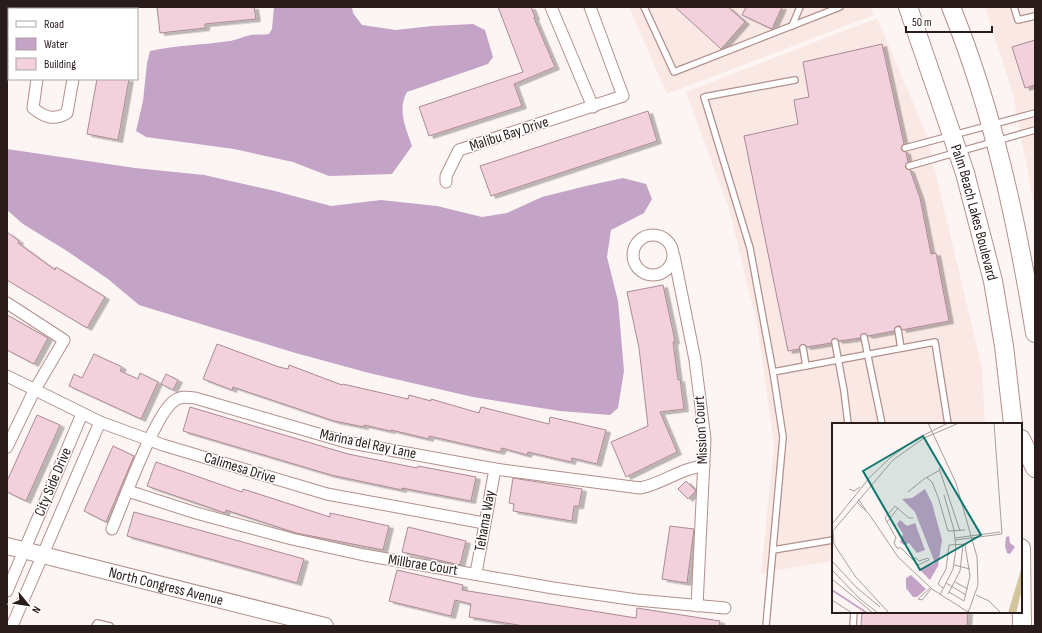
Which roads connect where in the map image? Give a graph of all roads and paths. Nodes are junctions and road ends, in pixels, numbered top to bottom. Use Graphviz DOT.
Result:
graph roads {
  1 [pos="551,7"];
  2 [pos="590,7"];
  3 [pos="644,7"];
  4 [pos="800,7"];
  5 [pos="840,7"];
  6 [pos="908,7"];
  7 [pos="951,7"];
  8 [pos="1014,7"];
  9 [pos="1035,16"];
  10 [pos="792,26"];
  11 [pos="37,80"];
  12 [pos="73,80"];
  13 [pos="795,80"];
  14 [pos="593,107"];
  15 [pos="1035,113"];
  16 [pos="1035,130"];
  17 [pos="993,133"];
  18 [pos="952,135"];
  19 [pos="905,148"];
  20 [pos="958,152"];
  21 [pos="909,166"];
  22 [pos="446,182"];
  23 [pos="674,256"];
  24 [pos="7,303"];
  25 [pos="898,330"];
  26 [pos="1035,333"];
  27 [pos="864,337"];
  28 [pos="835,342"];
  29 [pos="803,348"];
  30 [pos="901,348"];
  31 [pos="867,354"];
  32 [pos="837,360"];
  33 [pos="806,366"];
  34 [pos="773,372"];
  35 [pos="7,376"];
  36 [pos="34,391"];
  37 [pos="82,414"];
  38 [pos="1013,420"];
  39 [pos="100,422"];
  40 [pos="848,423"];
  41 [pos="882,423"];
  42 [pos="948,423"];
  43 [pos="150,441"];
  44 [pos="1022,441"];
  45 [pos="70,442"];
  46 [pos="7,447"];
  47 [pos="88,450"];
  48 [pos="704,466"];
  49 [pos="1035,468"];
  50 [pos="495,469"];
  51 [pos="51,487"];
  52 [pos="128,491"];
  53 [pos="69,494"];
  54 [pos="484,523"];
  55 [pos="112,529"];
  56 [pos="832,540"];
  57 [pos="7,546"];
  58 [pos="773,550"];
  59 [pos="24,551"];
  60 [pos="43,556"];
  61 [pos="476,574"];
  62 [pos="7,591"];
  63 [pos="697,606"];
  64 [pos="725,608"];
  65 [pos="854,613"];
  66 [pos="1022,613"];
  67 [pos="12,626"];
  68 [pos="95,626"];
  69 [pos="110,626"];
  70 [pos="325,626"];
  71 [pos="766,626"];
  72 [pos="853,626"];
  73 [pos="1022,626"];
  1 -- 14 [label="street"];
  2 -- 14 [label="street, Malibu Bay Drive"];
  3 -- 10 [label="lane"];
  4 -- 10 [label="lane"];
  5 -- 10 [label="lane"];
  6 -- 18 [label="main road, Palm Beach Lakes Boulevard"];
  7 -- 17 [label="main road"];
  8 -- 9 [label="lane"];
  11 -- 12 [label="street"];
  13 -- 34 [label="lane"];
  14 -- 22 [label="street, Malibu Bay Drive"];
  15 -- 17 [label="lane"];
  16 -- 17 [label="lane"];
  17 -- 18 [label="lane"];
  17 -- 20 [label="lane"];
  17 -- 26 [label="main road"];
  18 -- 19 [label="lane"];
  18 -- 20 [label="main road, Palm Beach Lakes Boulevard"];
  20 -- 21 [label="lane"];
  20 -- 38 [label="main road, Palm Beach Lakes Boulevard"];
  23 -- 48 [label="street, Mission Court"];
  24 -- 36 [label="street"];
  25 -- 30 [label="lane"];
  27 -- 31 [label="lane"];
  28 -- 32 [label="lane"];
  29 -- 33 [label="lane"];
  30 -- 31 [label="lane"];
  30 -- 42 [label="lane"];
  31 -- 32 [label="lane"];
  31 -- 41 [label="lane"];
  32 -- 33 [label="lane"];
  32 -- 40 [label="lane"];
  33 -- 34 [label="lane"];
  34 -- 58 [label="lane"];
  35 -- 36 [label="street, Calimesa Drive"];
  36 -- 37 [label="street, Calimesa Drive"];
  36 -- 46 [label="street"];
  37 -- 39 [label="street, Calimesa Drive"];
  37 -- 45 [label="street, City Side Drive"];
  39 -- 43 [label="street, Calimesa Drive"];
  39 -- 47 [label="street, City Side Drive"];
  43 -- 50 [label="street, Marina del Ray Lane"];
  43 -- 52 [label="street, Marina del Ray Lane"];
  43 -- 54 [label="street, Calimesa Drive"];
  44 -- 49 [label="main road"];
  45 -- 47 [label="street"];
  45 -- 51 [label="street, City Side Drive"];
  47 -- 53 [label="street, City Side Drive"];
  48 -- 50 [label="street, Marina del Ray Lane"];
  48 -- 63 [label="street, Mission Court"];
  50 -- 54 [label="street, Tehama Way"];
  51 -- 53 [label="street"];
  51 -- 59 [label="street, City Side Drive"];
  52 -- 55 [label="street, Marina del Ray Lane"];
  52 -- 61 [label="street, Millbrae Court"];
  53 -- 60 [label="street, City Side Drive"];
  54 -- 61 [label="street, Tehama Way"];
  56 -- 58 [label="lane"];
  57 -- 59 [label="street, North Congress Avenue"];
  58 -- 71 [label="lane"];
  59 -- 60 [label="street, North Congress Avenue"];
  59 -- 62 [label="street, City Side Drive"];
  60 -- 67 [label="street, City Side Drive"];
  60 -- 70 [label="street, North Congress Avenue"];
  61 -- 63 [label="street, Millbrae Court"];
  63 -- 64 [label="street, Millbrae Court"];
  65 -- 72 [label="lane"];
  66 -- 73 [label="main road"];
  68 -- 69 [label="lane"];
}
